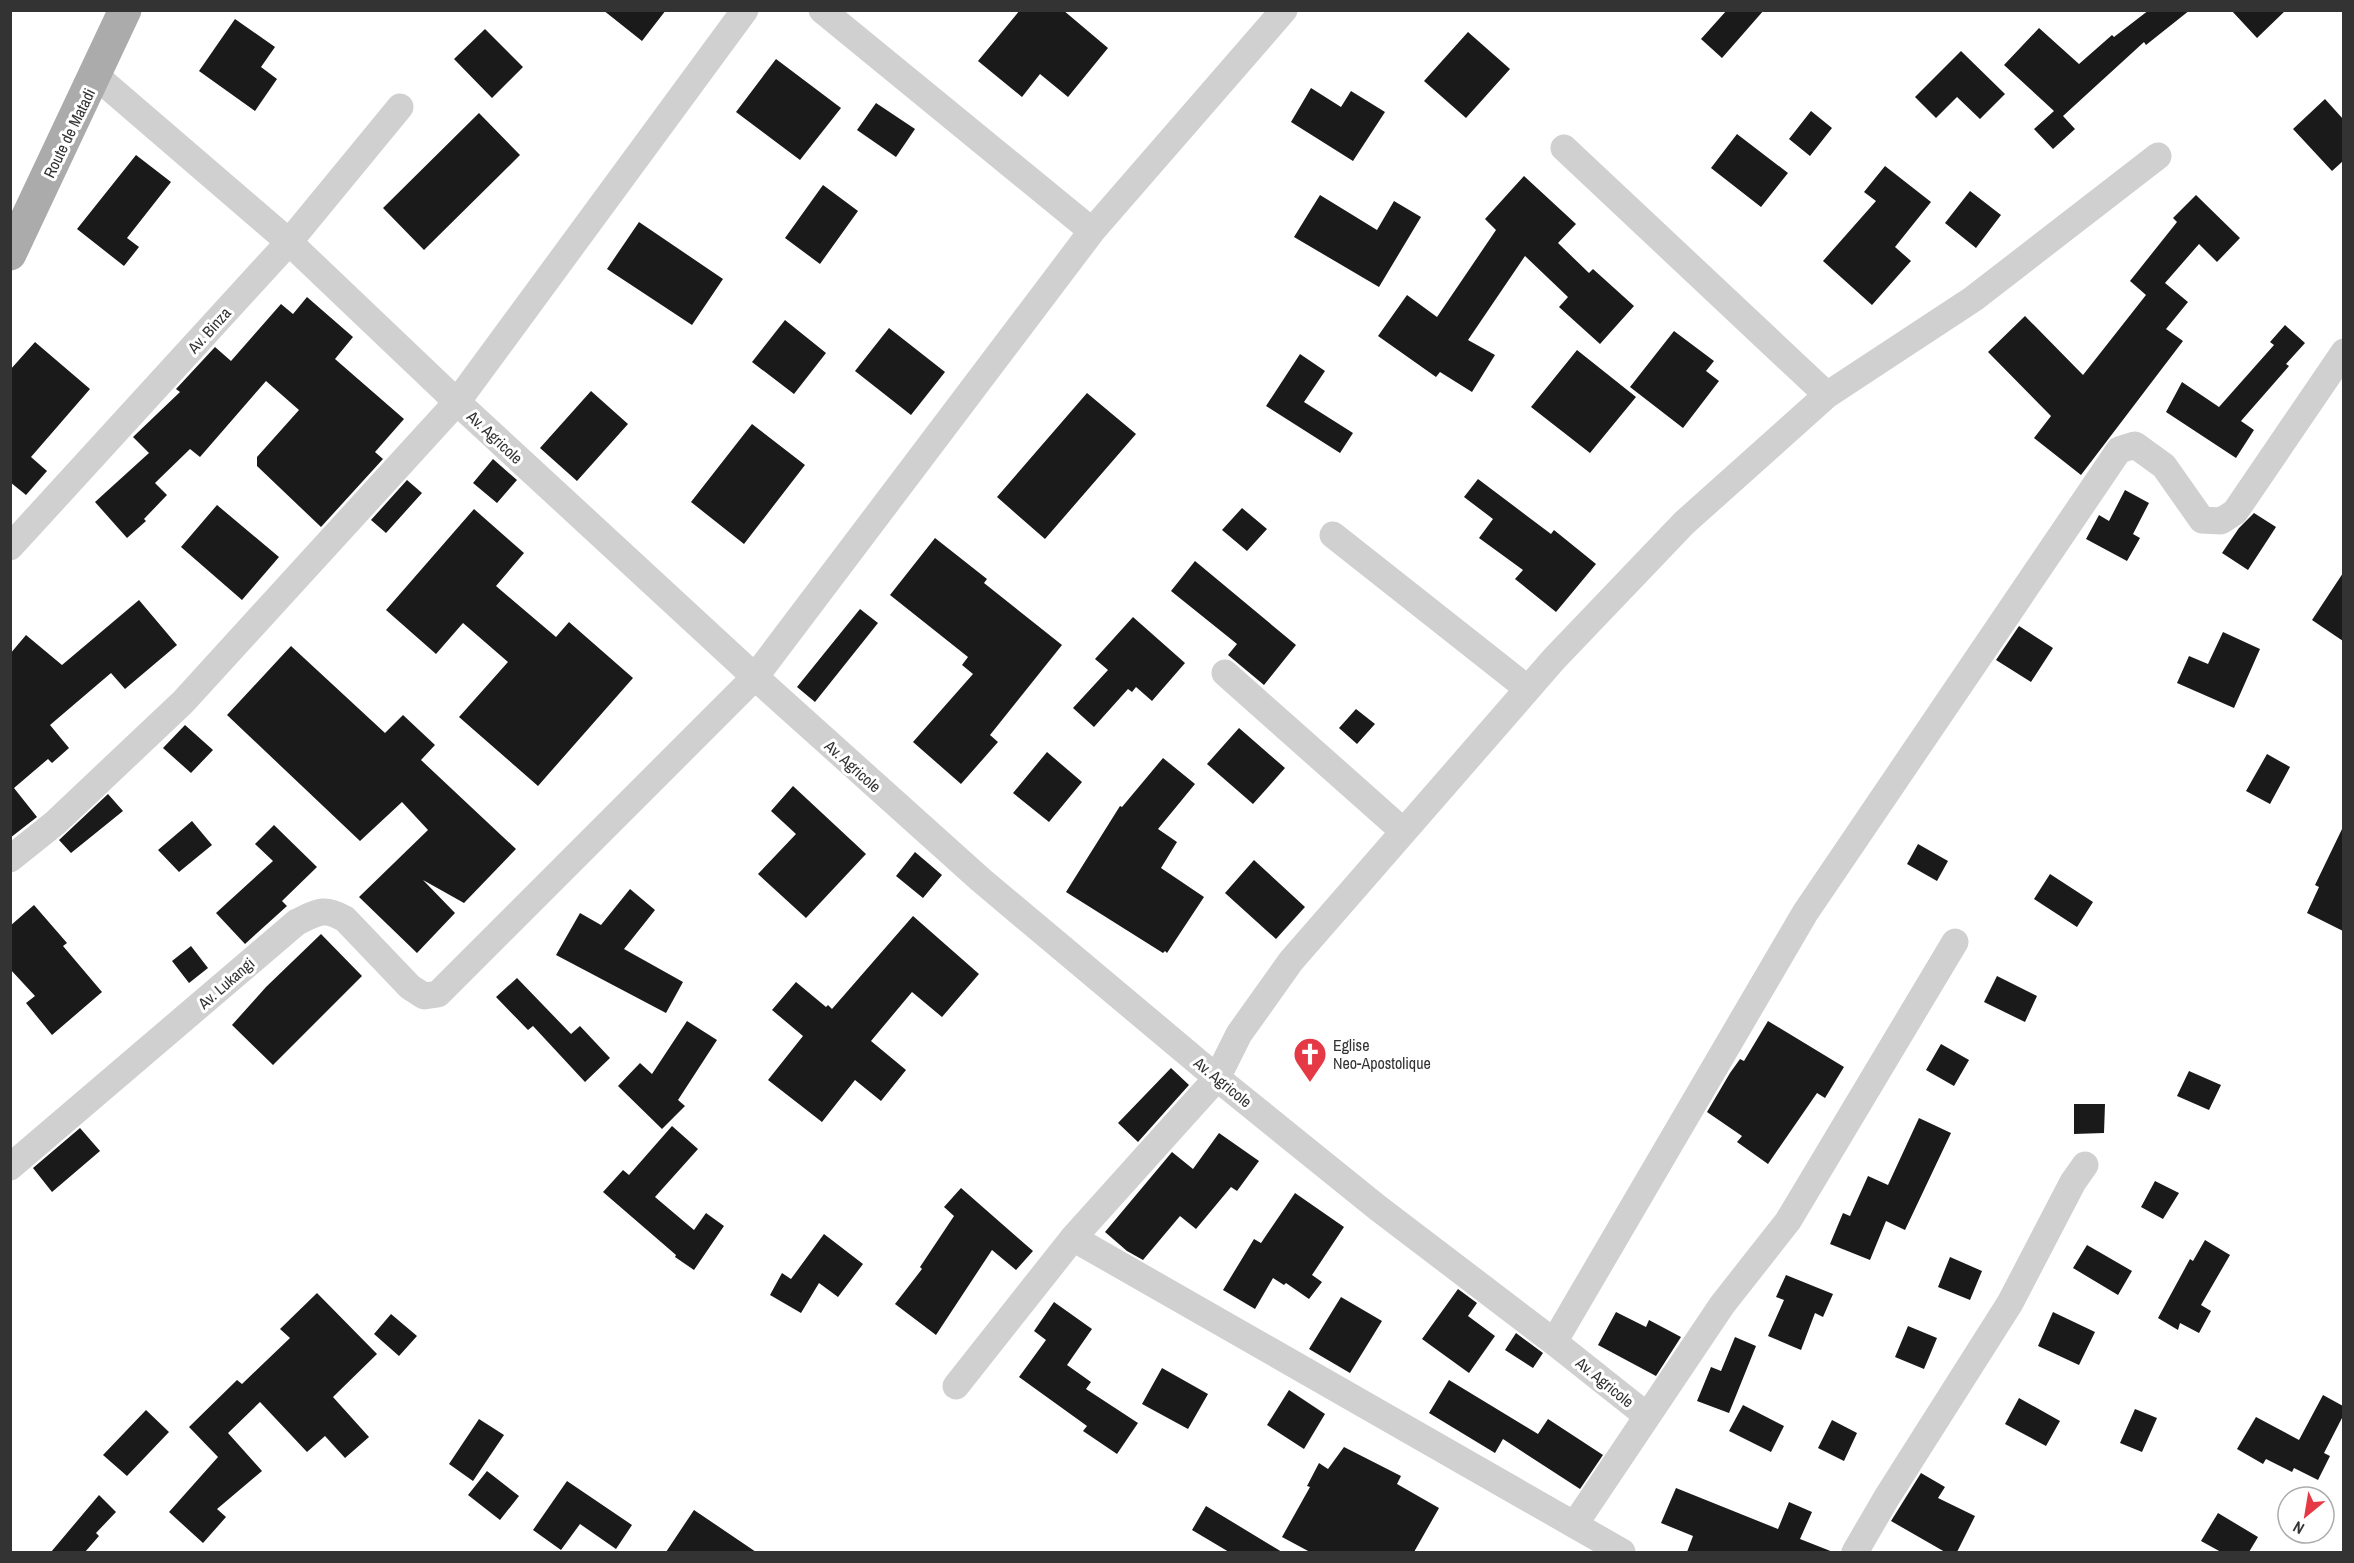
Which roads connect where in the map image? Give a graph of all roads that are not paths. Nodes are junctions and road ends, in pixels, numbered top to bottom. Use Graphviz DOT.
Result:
graph roads {
  1 [pos="125,10"];
  2 [pos="746,10"];
  3 [pos="822,10"];
  4 [pos="1284,10"];
  5 [pos="96,76"];
  6 [pos="400,107"];
  7 [pos="1564,148"];
  8 [pos="2158,156"];
  9 [pos="1092,231"];
  10 [pos="289,242"];
  11 [pos="10,254"];
  12 [pos="2343,352"];
  13 [pos="1827,395"];
  14 [pos="457,402"];
  15 [pos="1333,535"];
  16 [pos="10,547"];
  17 [pos="1225,673"];
  18 [pos="755,677"];
  19 [pos="1528,689"];
  20 [pos="1403,831"];
  21 [pos="10,860"];
  22 [pos="1955,942"];
  23 [pos="1217,1078"];
  24 [pos="2085,1165"];
  25 [pos="10,1167"];
  26 [pos="1073,1238"];
  27 [pos="1554,1342"];
  28 [pos="956,1386"];
  29 [pos="1646,1415"];
  30 [pos="1575,1524"];
  31 [pos="1622,1552"];
  32 [pos="1855,1552"];
  1 -- 5 [label="main road, Route de Matadi"];
  2 -- 14 [label="street"];
  3 -- 9 [label="street"];
  4 -- 9 [label="street"];
  5 -- 10 [label="street, Av. Agricole"];
  5 -- 11 [label="main road, Route de Matadi"];
  6 -- 10 [label="street, Av. Binza"];
  7 -- 13 [label="street"];
  8 -- 13 [label="street"];
  9 -- 18 [label="street"];
  10 -- 14 [label="street, Av. Agricole"];
  10 -- 16 [label="street, Av. Binza"];
  12 -- 27 [label="street"];
  13 -- 19 [label="street"];
  14 -- 18 [label="street, Av. Agricole"];
  14 -- 21 [label="street"];
  15 -- 19 [label="street"];
  17 -- 20 [label="street"];
  18 -- 23 [label="street, Av. Agricole"];
  18 -- 25 [label="street, Av. Lukangi"];
  19 -- 20 [label="street"];
  20 -- 23 [label="street"];
  22 -- 29 [label="street"];
  23 -- 26 [label="street"];
  23 -- 27 [label="street, Av. Agricole"];
  24 -- 32 [label="street"];
  26 -- 28 [label="street"];
  26 -- 30 [label="street"];
  27 -- 29 [label="street, Av. Agricole"];
  29 -- 30 [label="street"];
  30 -- 31 [label="street"];
}
